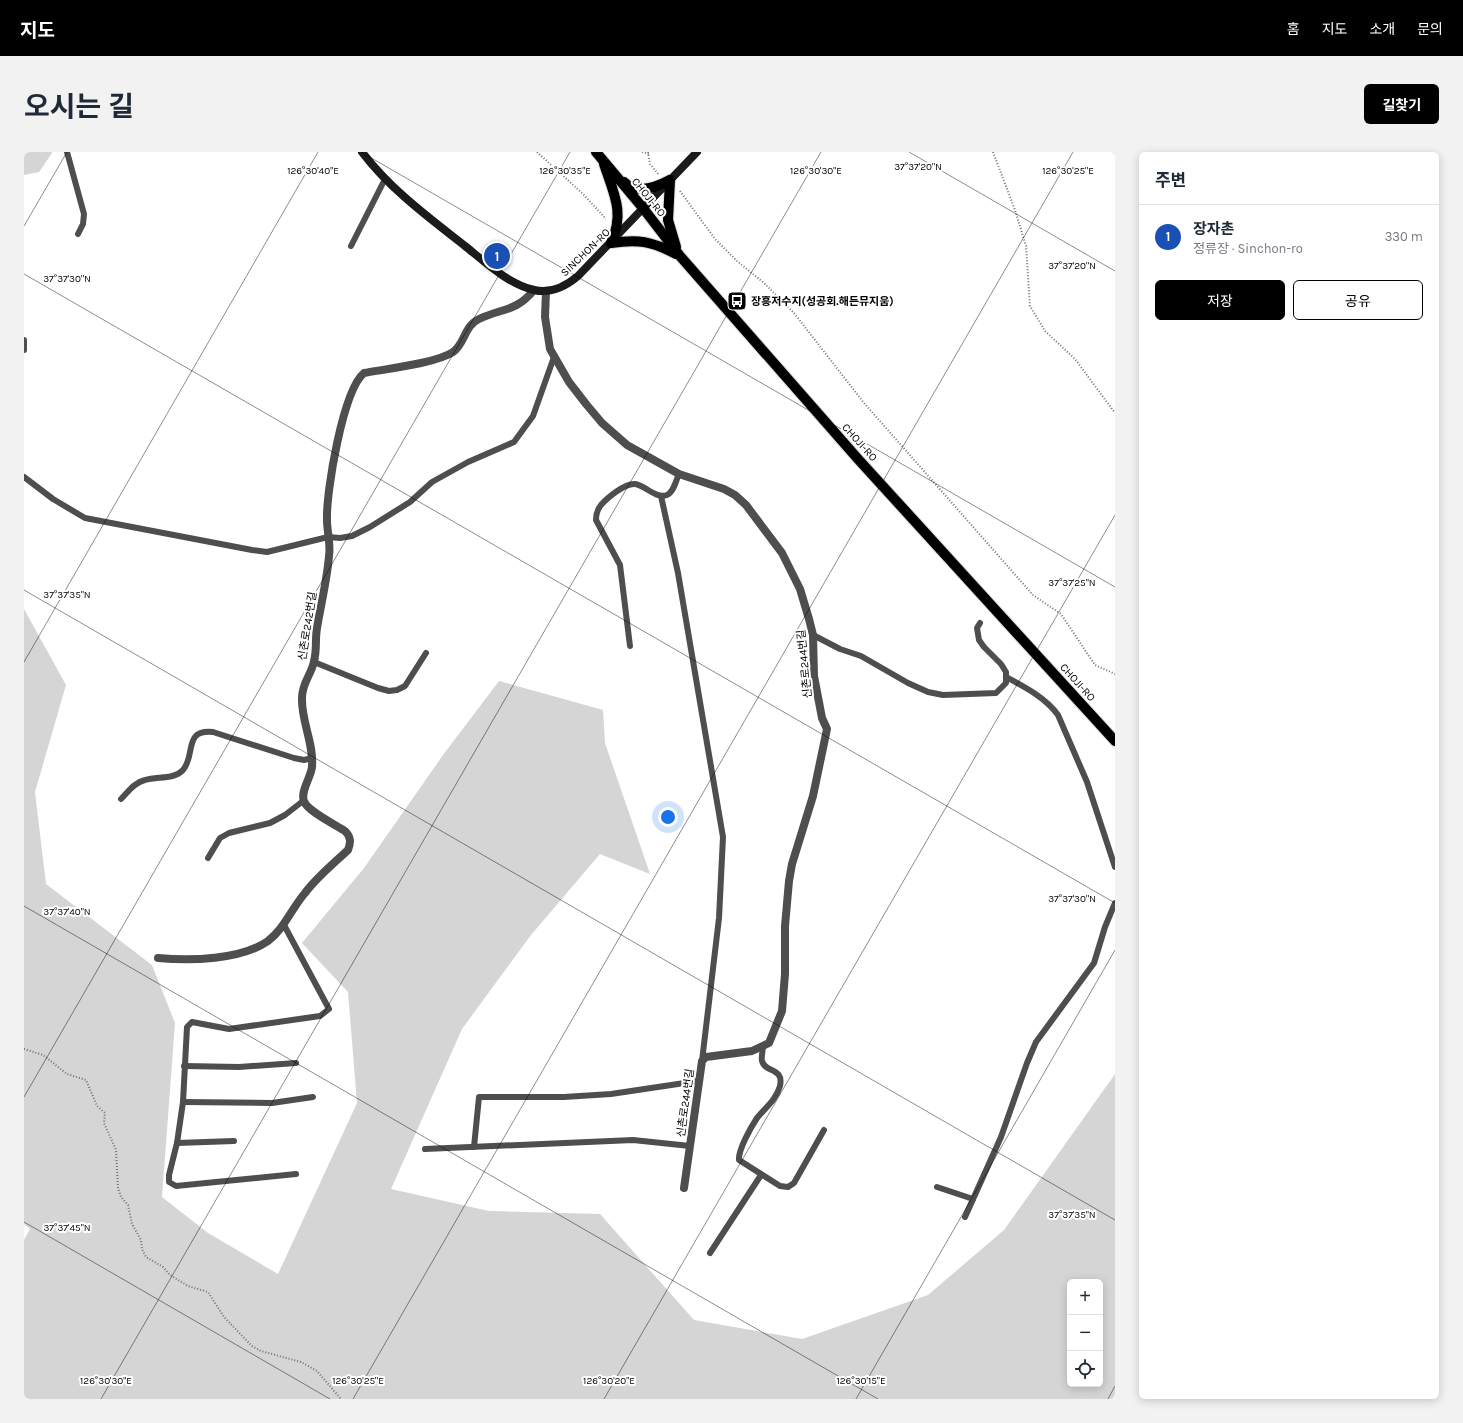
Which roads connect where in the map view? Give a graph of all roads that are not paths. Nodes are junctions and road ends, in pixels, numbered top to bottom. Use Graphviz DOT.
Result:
graph roads {
  1 [pos="67,152"];
  2 [pos="362,152"];
  3 [pos="697,152"];
  4 [pos="599,155"];
  5 [pos="385,179"];
  6 [pos="670,180"];
  7 [pos="643,208"];
  8 [pos="78,234"];
  9 [pos="611,243"];
  10 [pos="351,246"];
  11 [pos="680,256"];
  12 [pos="534,290"];
  13 [pos="546,291"];
  14 [pos="24,340"];
  15 [pos="24,350"];
  16 [pos="554,357"];
  17 [pos="679,474"];
  18 [pos="24,477"];
  19 [pos="661,496"];
  20 [pos="328,536"];
  21 [pos="980,623"];
  22 [pos="813,635"];
  23 [pos="630,646"];
  24 [pos="426,653"];
  25 [pos="314,662"];
  26 [pos="1006,677"];
  27 [pos="1115,741"];
  28 [pos="312,758"];
  29 [pos="121,799"];
  30 [pos="303,801"];
  31 [pos="208,858"];
  32 [pos="1115,867"];
  33 [pos="1115,903"];
  34 [pos="284,924"];
  35 [pos="158,958"];
  36 [pos="763,1046"];
  37 [pos="702,1062"];
  38 [pos="296,1063"];
  39 [pos="184,1066"];
  40 [pos="698,1081"];
  41 [pos="313,1097"];
  42 [pos="183,1102"];
  43 [pos="824,1130"];
  44 [pos="234,1141"];
  45 [pos="177,1143"];
  46 [pos="690,1146"];
  47 [pos="474,1147"];
  48 [pos="425,1149"];
  49 [pos="296,1174"];
  50 [pos="761,1175"];
  51 [pos="937,1187"];
  52 [pos="684,1188"];
  53 [pos="973,1199"];
  54 [pos="965,1217"];
  55 [pos="710,1253"];
  1 -- 8 [label="lane"];
  2 -- 5 [label="street, SINCHON-RO"];
  3 -- 6 [label="street, SINCHON-RO"];
  4 -- 6 [label="main road"];
  4 -- 7 [label="main road, CHOJI-RO"];
  4 -- 9 [label="main road"];
  5 -- 10 [label="lane"];
  5 -- 12 [label="street, SINCHON-RO"];
  6 -- 7 [label="street, SINCHON-RO"];
  6 -- 11 [label="main road"];
  7 -- 9 [label="street, SINCHON-RO"];
  7 -- 11 [label="main road, CHOJI-RO"];
  9 -- 11 [label="main road"];
  9 -- 13 [label="street, SINCHON-RO"];
  11 -- 27 [label="main road, CHOJI-RO"];
  12 -- 13 [label="street, SINCHON-RO"];
  12 -- 20 [label="street, 신촌로242번길"];
  13 -- 16 [label="street, 신촌로244번길"];
  14 -- 15 [label="lane"];
  16 -- 17 [label="street, 신촌로244번길"];
  16 -- 20 [label="lane"];
  17 -- 19 [label="lane"];
  17 -- 22 [label="street, 신촌로244번길"];
  18 -- 20 [label="lane"];
  19 -- 23 [label="lane"];
  19 -- 37 [label="lane"];
  20 -- 25 [label="street, 신촌로242번길"];
  21 -- 26 [label="lane"];
  22 -- 26 [label="lane"];
  22 -- 36 [label="street, 신촌로244번길"];
  24 -- 25 [label="lane"];
  25 -- 28 [label="street, 신촌로242번길"];
  26 -- 32 [label="lane"];
  28 -- 29 [label="lane"];
  28 -- 30 [label="street, 신촌로242번길"];
  30 -- 31 [label="lane"];
  30 -- 34 [label="street"];
  33 -- 53 [label="lane"];
  34 -- 35 [label="street"];
  34 -- 39 [label="lane"];
  36 -- 37 [label="street, 신촌로244번길"];
  36 -- 50 [label="lane"];
  37 -- 40 [label="street, 신촌로244번길"];
  38 -- 39 [label="lane"];
  39 -- 42 [label="lane"];
  40 -- 46 [label="street, 신촌로244번길"];
  40 -- 47 [label="lane"];
  41 -- 42 [label="lane"];
  42 -- 45 [label="lane"];
  43 -- 50 [label="lane"];
  44 -- 45 [label="lane"];
  45 -- 49 [label="lane"];
  46 -- 47 [label="lane"];
  46 -- 52 [label="street, 신촌로244번길"];
  47 -- 48 [label="lane"];
  50 -- 55 [label="lane"];
  51 -- 53 [label="lane"];
  53 -- 54 [label="lane"];
}
